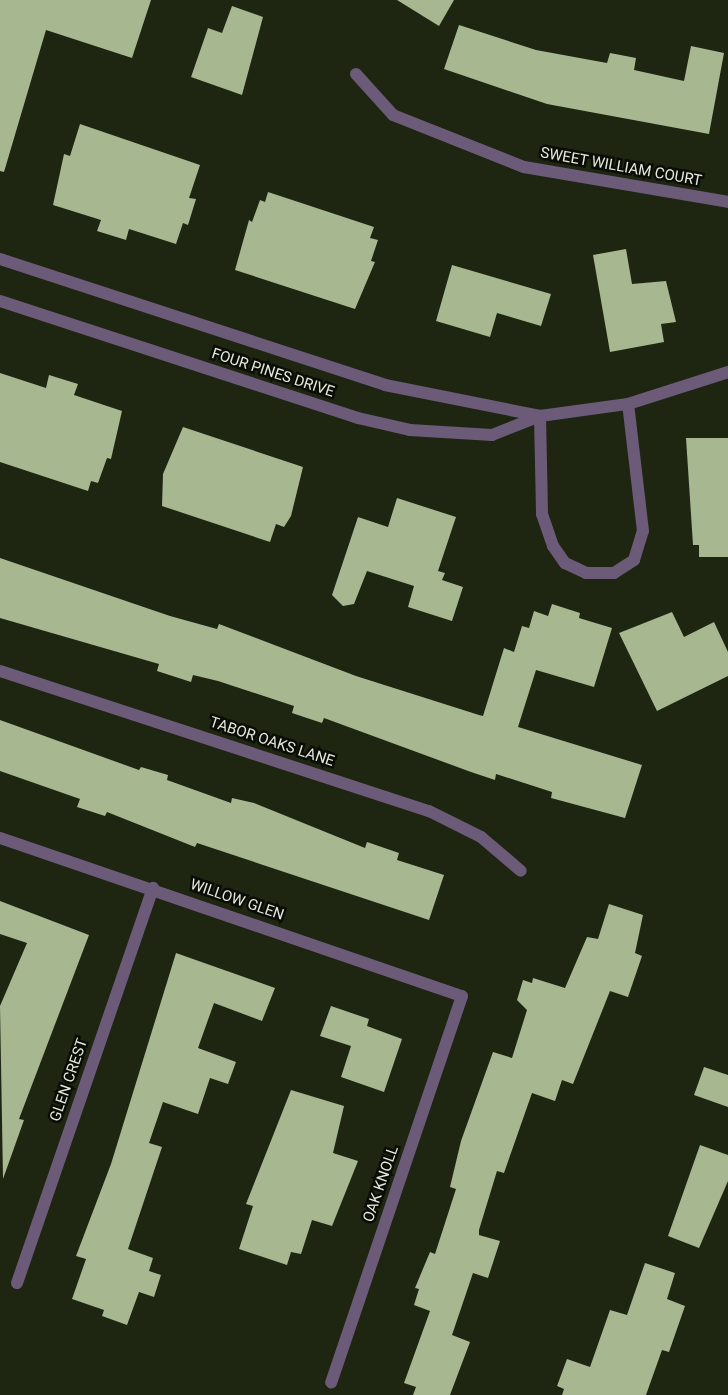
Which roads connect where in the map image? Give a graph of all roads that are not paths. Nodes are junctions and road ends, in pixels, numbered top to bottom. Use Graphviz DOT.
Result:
graph roads {
  1 [pos="356,74"];
  2 [pos="728,202"];
  3 [pos="0,259"];
  4 [pos="0,300"];
  5 [pos="728,372"];
  6 [pos="628,404"];
  7 [pos="540,416"];
  8 [pos="0,671"];
  9 [pos="0,838"];
  10 [pos="521,871"];
  11 [pos="153,888"];
  12 [pos="462,996"];
  13 [pos="17,1283"];
  14 [pos="331,1382"];
  1 -- 2 [label="street, SWEET WILLIAM COURT"];
  3 -- 7 [label="street, FOUR PINES DRIVE"];
  4 -- 7 [label="street, FOUR PINES DRIVE"];
  5 -- 6 [label="street, FOUR PINES DRIVE"];
  6 -- 7 [label="street, FOUR PINES DRIVE"];
  6 -- 7 [label="street"];
  8 -- 10 [label="street, TABOR OAKS LANE"];
  9 -- 11 [label="street, WILLOW GLEN"];
  11 -- 12 [label="street, WILLOW GLEN"];
  11 -- 13 [label="street, GLEN CREST"];
  12 -- 14 [label="street, OAK KNOLL"];
}
